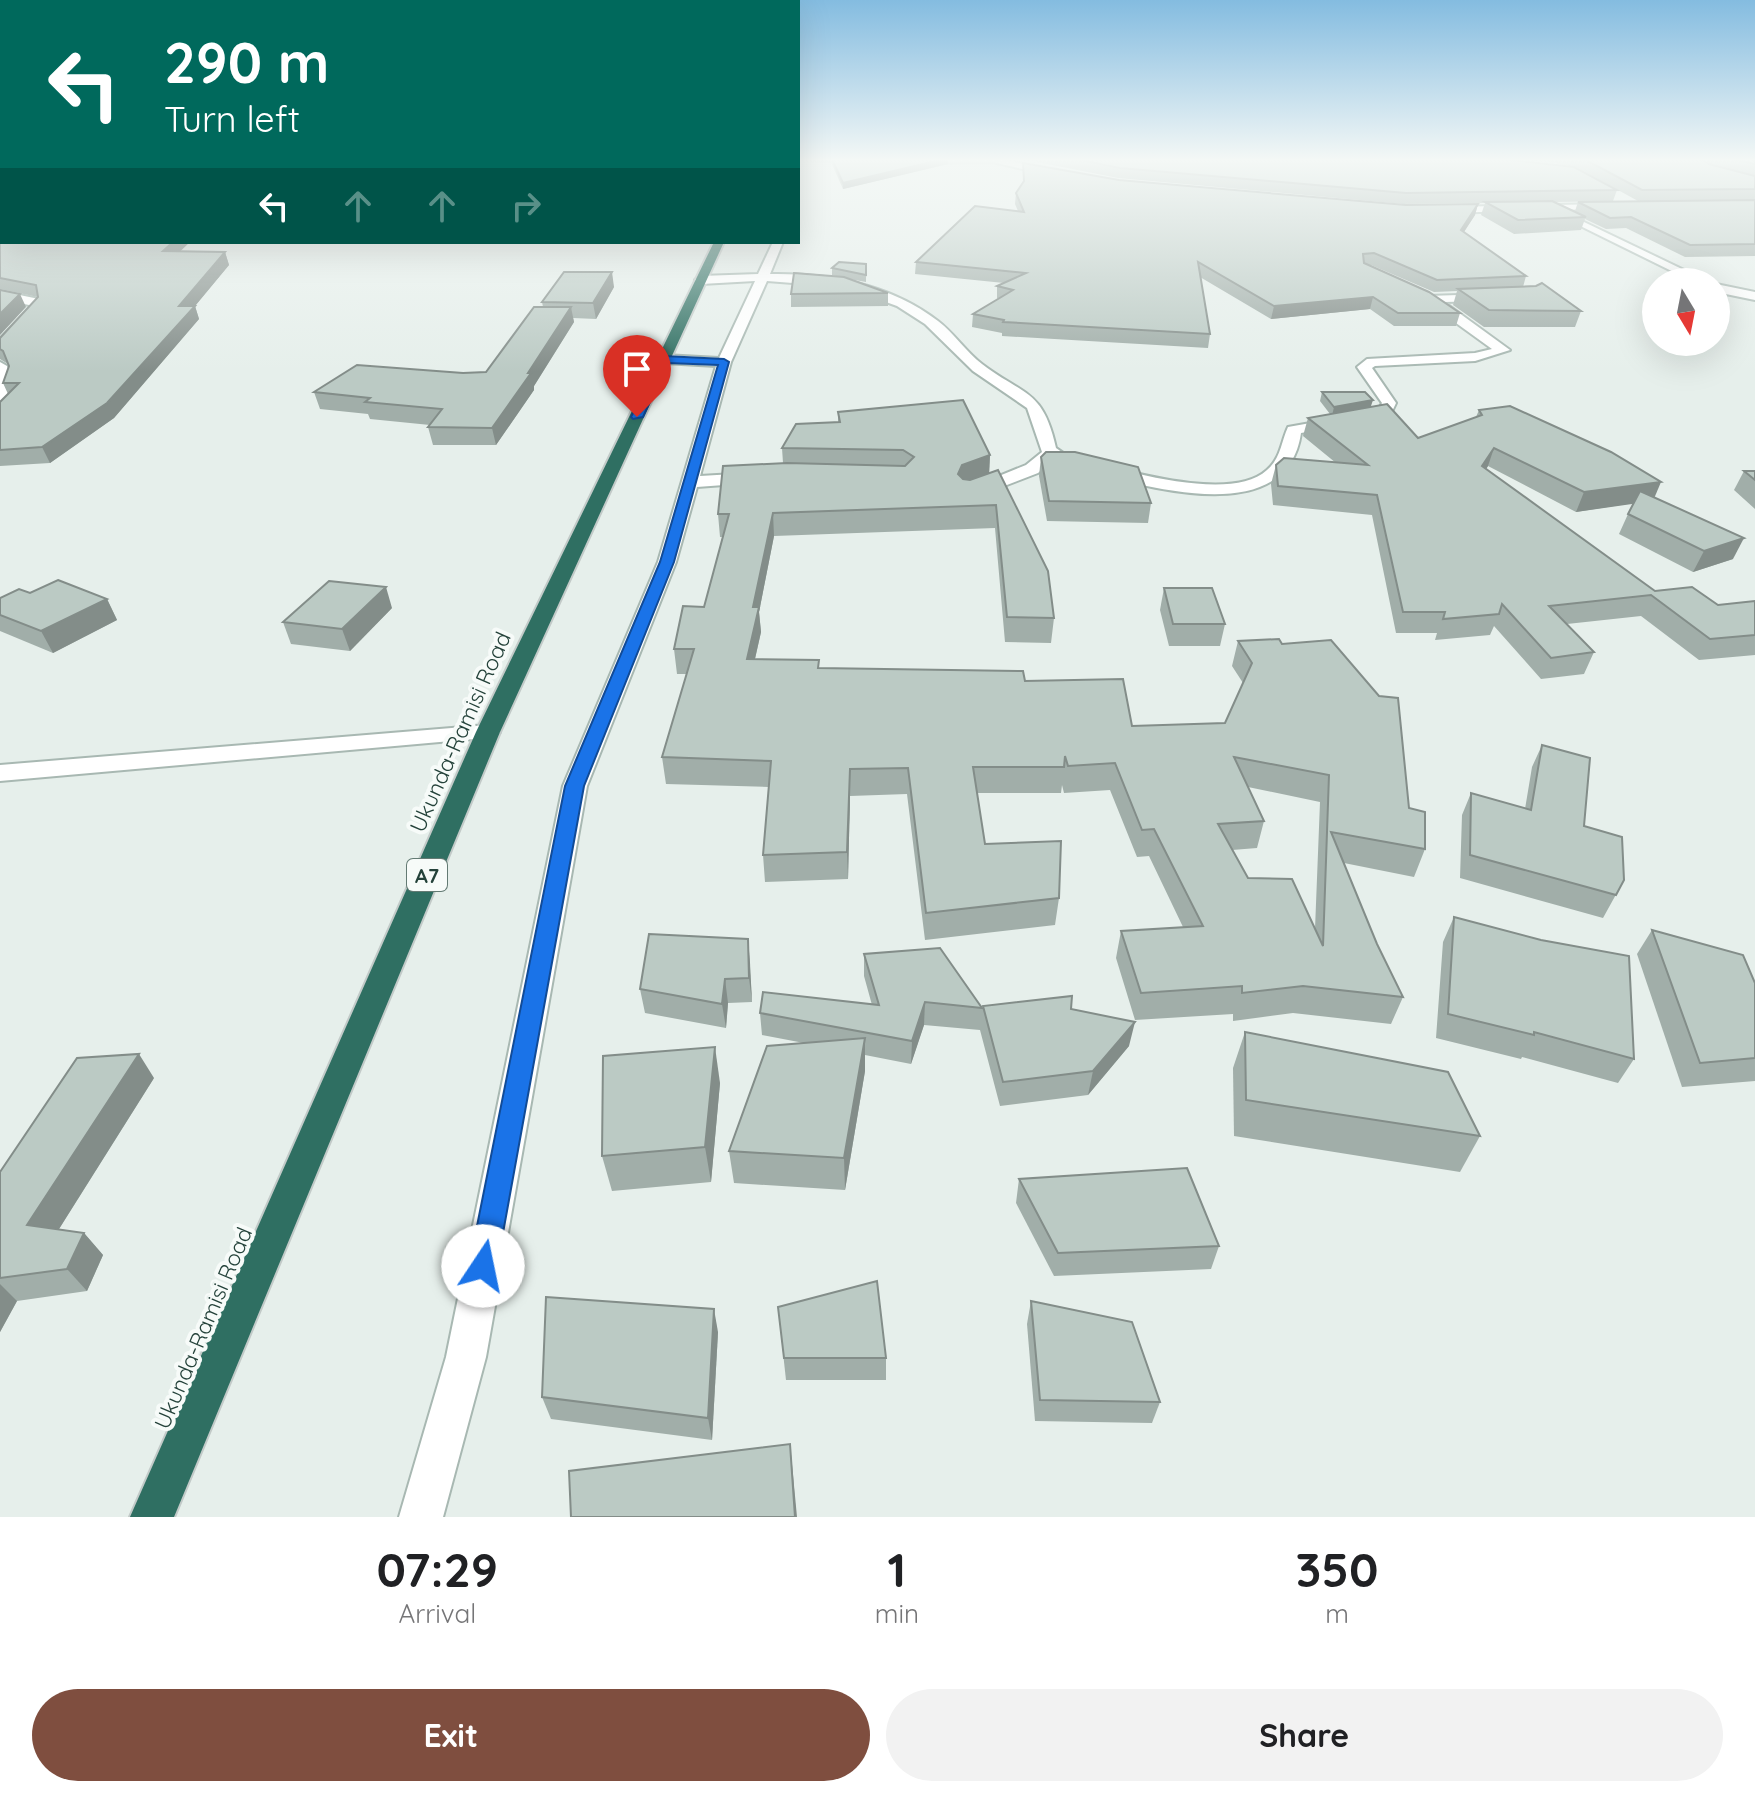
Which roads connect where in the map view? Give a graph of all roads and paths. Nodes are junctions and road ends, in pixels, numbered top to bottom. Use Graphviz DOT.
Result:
graph roads {
  1 [pos="1593,230"];
  2 [pos="718,244"];
  3 [pos="777,244"];
  4 [pos="1673,268"];
  5 [pos="765,277"];
  6 [pos="701,280"];
  7 [pos="1730,291"];
  8 [pos="0,295"];
  9 [pos="1502,296"];
  10 [pos="1755,296"];
  11 [pos="0,347"];
  12 [pos="664,359"];
  13 [pos="724,362"];
  14 [pos="0,366"];
  15 [pos="0,397"];
  16 [pos="1052,452"];
  17 [pos="775,477"];
  18 [pos="690,482"];
  19 [pos="968,494"];
  20 [pos="488,732"];
  21 [pos="0,773"];
  22 [pos="152,1517"];
  23 [pos="421,1517"];
  1 -- 4 [label="street"];
  2 -- 6 [label="highway, Ukunda-Ramisi Road / A7"];
  3 -- 5 [label="street"];
  5 -- 6 [label="street"];
  5 -- 13 [label="street"];
  5 -- 16 [label="street"];
  6 -- 12 [label="highway, Ukunda-Ramisi Road / A7"];
  7 -- 10 [label="street"];
  8 -- 11 [label="street"];
  9 -- 16 [label="street"];
  12 -- 13 [label="street"];
  12 -- 20 [label="highway, Ukunda-Ramisi Road / A7"];
  13 -- 18 [label="street"];
  14 -- 15 [label="street"];
  16 -- 19 [label="street"];
  17 -- 18 [label="street"];
  18 -- 23 [label="street"];
  20 -- 21 [label="street"];
  20 -- 22 [label="highway, Ukunda-Ramisi Road / A7"];
}
